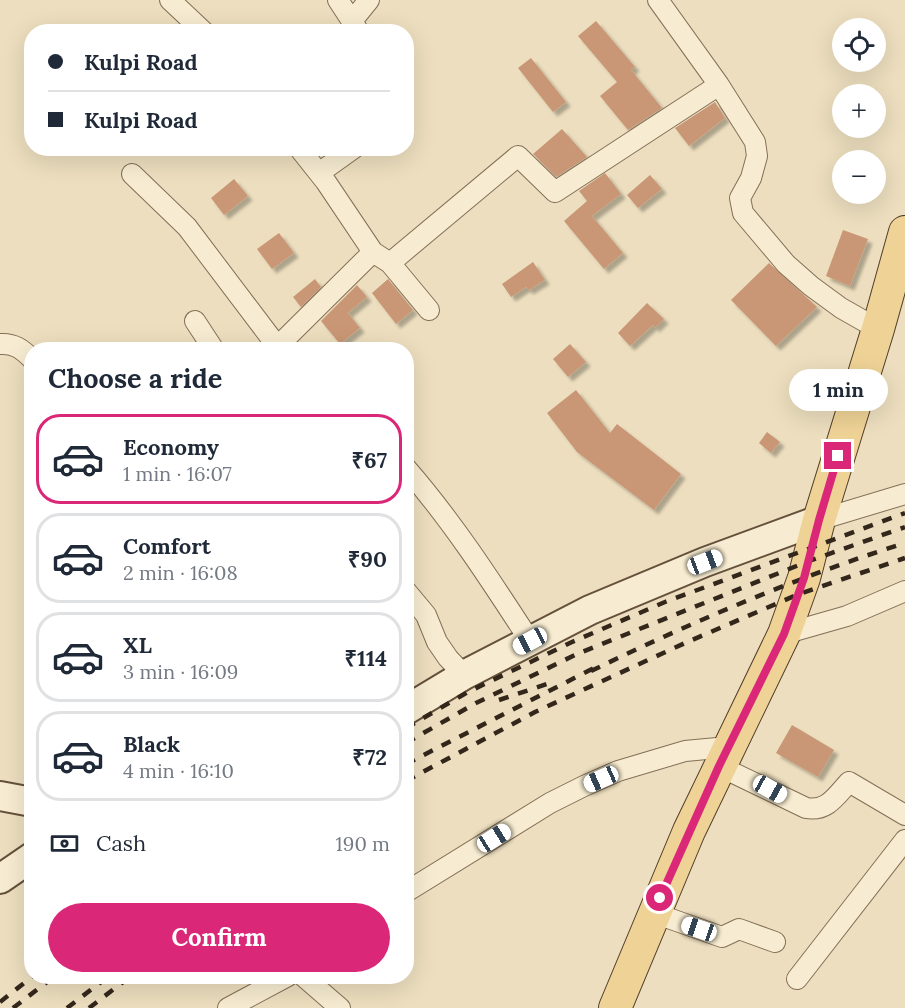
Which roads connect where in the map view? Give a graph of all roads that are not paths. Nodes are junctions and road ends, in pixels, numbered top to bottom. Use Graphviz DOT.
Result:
graph roads {
  1 [pos="170,0"];
  2 [pos="338,0"];
  3 [pos="369,0"];
  4 [pos="658,0"];
  5 [pos="196,24"];
  6 [pos="354,24"];
  7 [pos="356,24"];
  8 [pos="719,85"];
  9 [pos="306,156"];
  10 [pos="342,156"];
  11 [pos="319,172"];
  12 [pos="132,174"];
  13 [pos="905,232"];
  14 [pos="373,252"];
  15 [pos="390,263"];
  16 [pos="429,310"];
  17 [pos="195,321"];
  18 [pos="878,329"];
  19 [pos="209,342"];
  20 [pos="271,342"];
  21 [pos="281,342"];
  22 [pos="3,346"];
  23 [pos="24,352"];
  24 [pos="414,477"];
  25 [pos="905,494"];
  26 [pos="819,520"];
  27 [pos="905,591"];
  28 [pos="414,601"];
  29 [pos="784,634"];
  30 [pos="530,641"];
  31 [pos="464,675"];
  32 [pos="414,705"];
  33 [pos="724,756"];
  34 [pos="0,796"];
  35 [pos="24,800"];
  36 [pos="905,815"];
  37 [pos="905,840"];
  38 [pos="24,862"];
  39 [pos="0,879"];
  40 [pos="414,887"];
  41 [pos="654,913"];
  42 [pos="775,942"];
  43 [pos="797,979"];
  44 [pos="273,984"];
  45 [pos="312,984"];
  46 [pos="228,1008"];
  47 [pos="340,1008"];
  48 [pos="615,1008"];
  1 -- 5 [label="street"];
  2 -- 6 [label="street"];
  3 -- 7 [label="street"];
  4 -- 8 [label="street"];
  8 -- 15 [label="street"];
  8 -- 18 [label="street"];
  9 -- 11 [label="street"];
  10 -- 11 [label="street"];
  11 -- 14 [label="street"];
  12 -- 20 [label="street"];
  13 -- 18 [label="main road"];
  14 -- 15 [label="street"];
  14 -- 21 [label="street"];
  15 -- 16 [label="street"];
  17 -- 19 [label="street"];
  18 -- 26 [label="main road"];
  22 -- 23 [label="street"];
  24 -- 30 [label="street"];
  25 -- 26 [label="street"];
  26 -- 29 [label="main road"];
  26 -- 30 [label="main road"];
  27 -- 29 [label="street"];
  28 -- 31 [label="street"];
  29 -- 33 [label="main road"];
  30 -- 31 [label="main road"];
  31 -- 32 [label="main road"];
  33 -- 36 [label="street"];
  33 -- 40 [label="street"];
  33 -- 41 [label="main road"];
  34 -- 35 [label="main road"];
  37 -- 43 [label="street"];
  38 -- 39 [label="main road"];
  41 -- 42 [label="street"];
  41 -- 48 [label="main road"];
  44 -- 46 [label="street"];
  45 -- 47 [label="street"];
}
